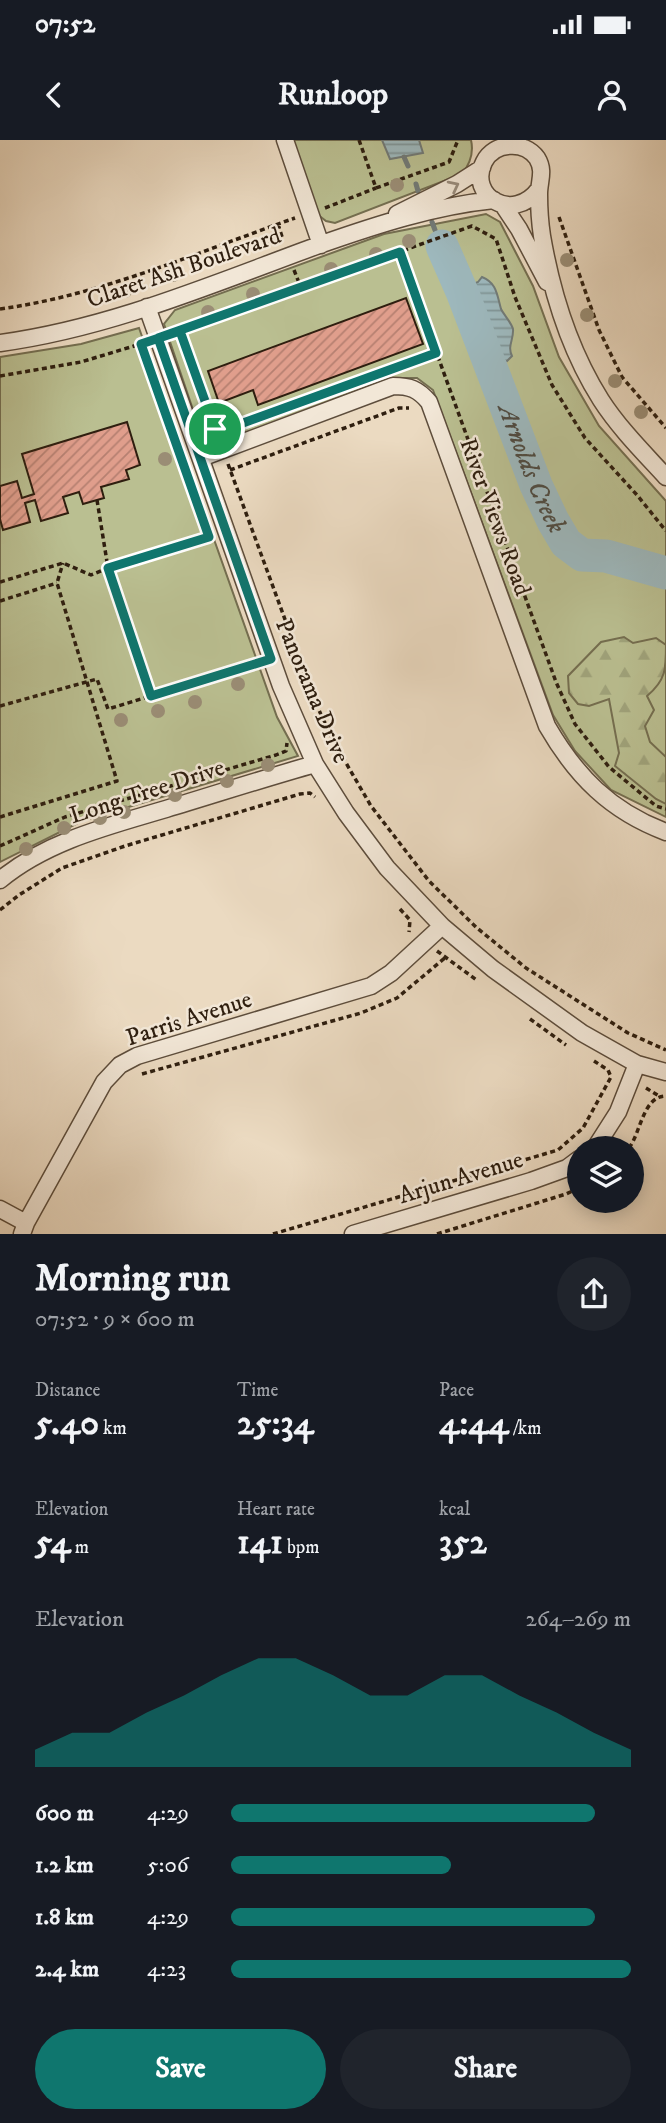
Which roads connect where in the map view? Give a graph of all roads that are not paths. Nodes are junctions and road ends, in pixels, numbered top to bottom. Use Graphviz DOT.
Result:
graph roads {
  1 [pos="285,140"];
  2 [pos="485,140"];
  3 [pos="525,145"];
  4 [pos="485,163"];
  5 [pos="539,189"];
  6 [pos="498,203"];
  7 [pos="380,224"];
  8 [pos="321,245"];
  9 [pos="556,300"];
  10 [pos="147,307"];
  11 [pos="0,343"];
  12 [pos="201,458"];
  13 [pos="666,477"];
  14 [pos="315,764"];
  15 [pos="666,832"];
  16 [pos="0,880"];
  17 [pos="442,926"];
  18 [pos="637,1064"];
  19 [pos="666,1072"];
  20 [pos="603,1136"];
  21 [pos="567,1168"];
  22 [pos="0,1209"];
  23 [pos="24,1229"];
  24 [pos="354,1234"];
  1 -- 8 [label="street"];
  2 -- 4 [label="street"];
  3 -- 4 [label="street"];
  3 -- 5 [label="street"];
  4 -- 6 [label="street"];
  7 -- 4 [label="street, Claret Ash Boulevard, one-way"];
  5 -- 6 [label="street"];
  5 -- 9 [label="street"];
  6 -- 7 [label="street, Claret Ash Boulevard"];
  6 -- 9 [label="street"];
  7 -- 8 [label="street, Claret Ash Boulevard"];
  8 -- 10 [label="street, Claret Ash Boulevard"];
  9 -- 13 [label="street"];
  10 -- 11 [label="street, Claret Ash Boulevard"];
  10 -- 12 [label="street, Panorama Drive"];
  12 -- 14 [label="street, Panorama Drive"];
  12 -- 15 [label="street, River Views Road"];
  14 -- 16 [label="street, Long Tree Drive"];
  14 -- 17 [label="street, Panorama Drive"];
  17 -- 18 [label="street, Panorama Drive"];
  17 -- 23 [label="street, Parris Avenue"];
  18 -- 19 [label="street, Panorama Drive"];
  18 -- 20 [label="street"];
  21 -- 24 [label="street, Arjun Avenue"];
  22 -- 23 [label="street"];
}
